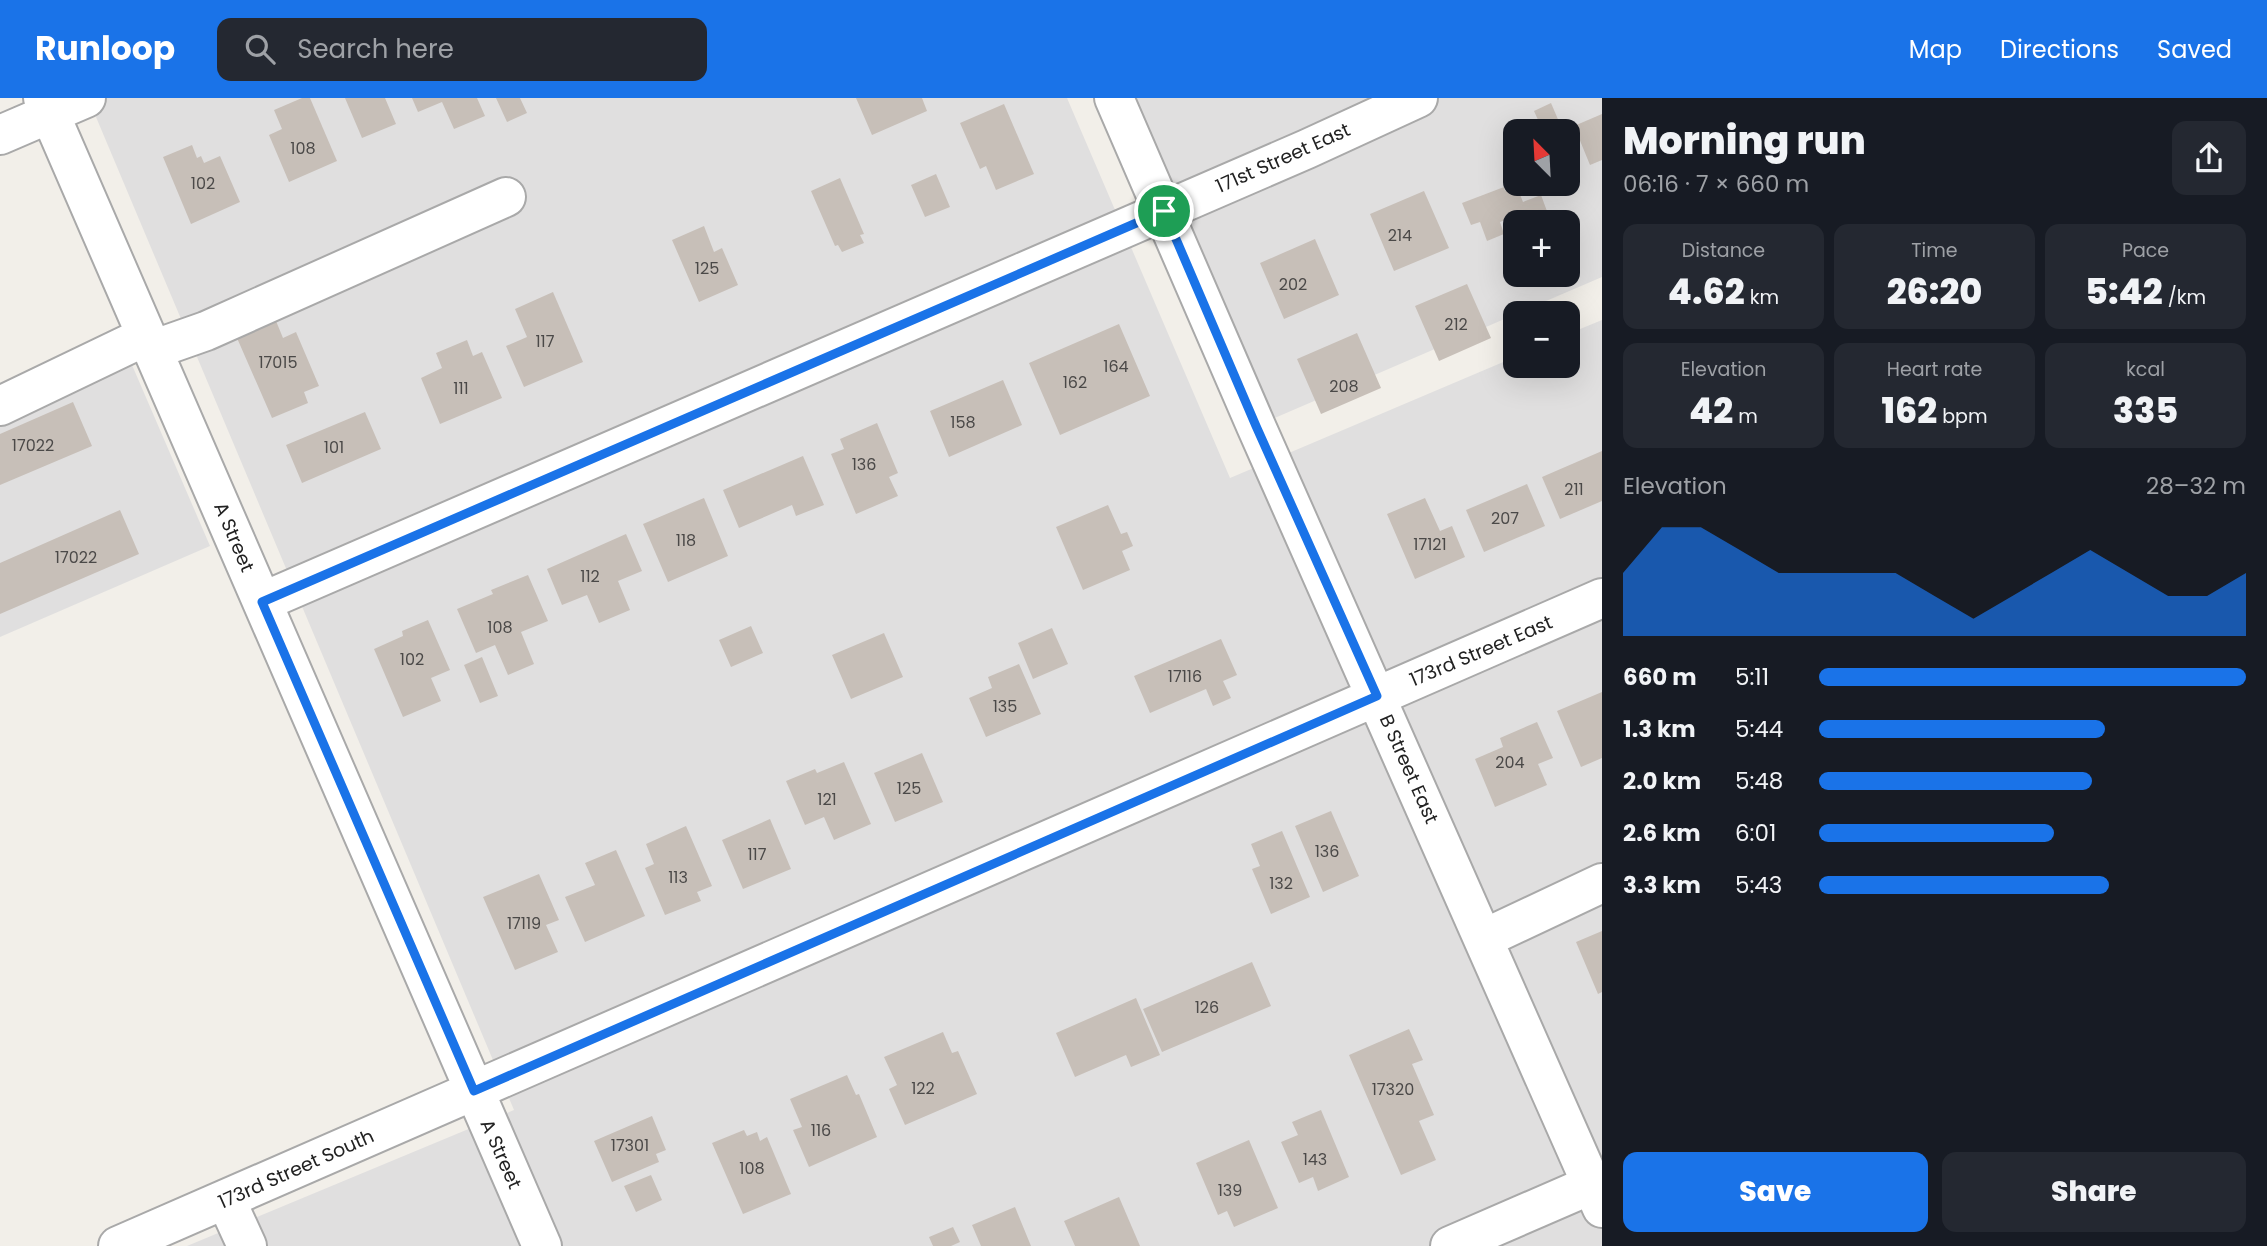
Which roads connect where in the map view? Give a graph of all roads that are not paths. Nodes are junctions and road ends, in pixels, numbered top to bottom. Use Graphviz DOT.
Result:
graph roads {
  1 [pos="86,98"];
  2 [pos="1114,98"];
  3 [pos="1418,98"];
  4 [pos="46,106"];
  5 [pos="0,135"];
  6 [pos="506,197"];
  7 [pos="1164,211"];
  8 [pos="149,343"];
  9 [pos="0,406"];
  10 [pos="1602,598"];
  11 [pos="262,602"];
  12 [pos="1377,696"];
  13 [pos="1602,883"];
  14 [pos="1483,939"];
  15 [pos="474,1091"];
  16 [pos="1599,1191"];
  17 [pos="226,1200"];
  18 [pos="118,1246"];
  19 [pos="247,1246"];
  20 [pos="542,1246"];
  21 [pos="1450,1246"];
  1 -- 4 [label="street"];
  2 -- 7 [label="street, B Street East"];
  3 -- 7 [label="street, 171st Street East"];
  4 -- 5 [label="street"];
  4 -- 8 [label="street, A Street"];
  6 -- 8 [label="street"];
  7 -- 11 [label="street, 171st Street East"];
  7 -- 12 [label="street, B Street East"];
  8 -- 9 [label="street"];
  8 -- 11 [label="street, A Street"];
  10 -- 12 [label="street, 173rd Street East"];
  11 -- 15 [label="street, A Street"];
  12 -- 14 [label="street, B Street East"];
  12 -- 15 [label="street, 173rd Street East"];
  13 -- 14 [label="street"];
  14 -- 16 [label="street, B Street East"];
  15 -- 17 [label="street, 173rd Street South"];
  15 -- 20 [label="street, A Street"];
  16 -- 21 [label="street"];
  17 -- 18 [label="street, 173rd Street South"];
  17 -- 19 [label="street"];
}
